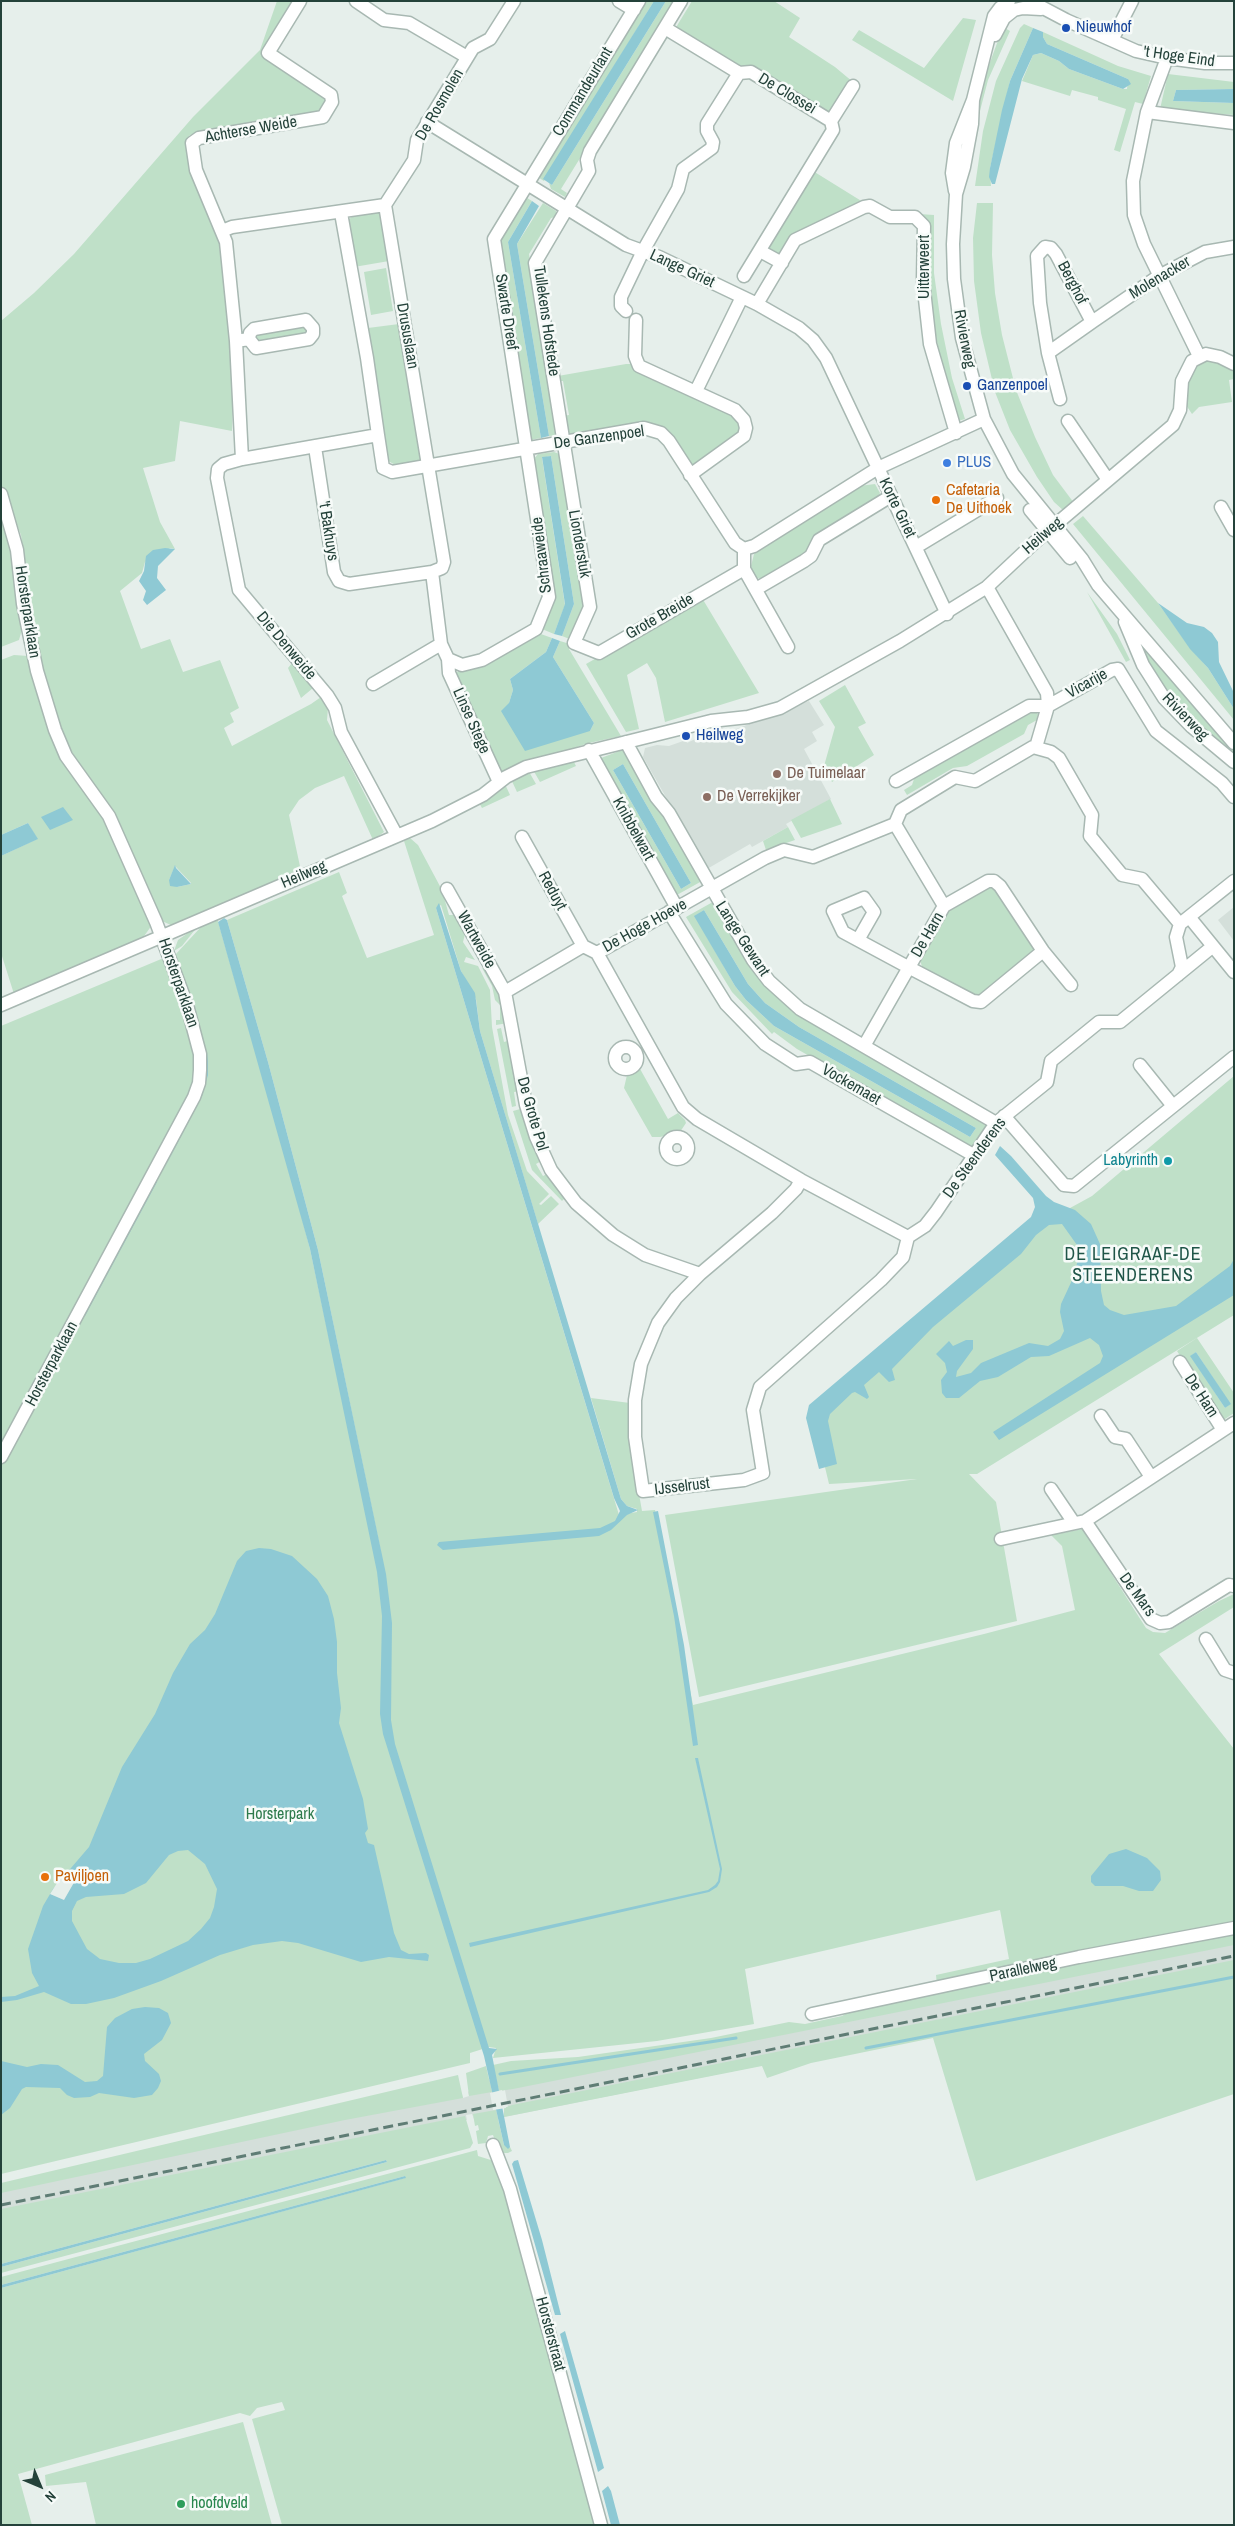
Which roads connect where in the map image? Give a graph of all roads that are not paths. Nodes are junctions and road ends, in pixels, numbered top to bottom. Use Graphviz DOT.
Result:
graph roads {
  1 [pos="300,1"];
  2 [pos="356,1"];
  3 [pos="514,1"];
  4 [pos="619,1"];
  5 [pos="681,1"];
  6 [pos="1030,1"];
  7 [pos="1132,1"];
  8 [pos="1007,5"];
  9 [pos="636,6"];
  10 [pos="1044,10"];
  11 [pos="665,28"];
  12 [pos="1112,40"];
  13 [pos="467,57"];
  14 [pos="1167,58"];
  15 [pos="1234,63"];
  16 [pos="739,73"];
  17 [pos="853,86"];
  18 [pos="1147,112"];
  19 [pos="831,121"];
  20 [pos="427,122"];
  21 [pos="1234,123"];
  22 [pos="528,183"];
  23 [pos="385,205"];
  24 [pos="568,208"];
  25 [pos="341,213"];
  26 [pos="222,231"];
  27 [pos="1234,246"];
  28 [pos="643,251"];
  29 [pos="760,251"];
  30 [pos="782,263"];
  31 [pos="744,276"];
  32 [pos="1159,276"];
  33 [pos="742,297"];
  34 [pos="757,304"];
  35 [pos="626,311"];
  36 [pos="636,320"];
  37 [pos="1092,322"];
  38 [pos="249,339"];
  39 [pos="236,341"];
  40 [pos="1048,353"];
  41 [pos="1199,356"];
  42 [pos="1234,364"];
  43 [pos="696,391"];
  44 [pos="1060,399"];
  45 [pos="984,419"];
  46 [pos="1068,421"];
  47 [pos="956,433"];
  48 [pos="378,435"];
  49 [pos="562,442"];
  50 [pos="315,447"];
  51 [pos="527,449"];
  52 [pos="242,459"];
  53 [pos="429,466"];
  54 [pos="878,468"];
  55 [pos="690,475"];
  56 [pos="1108,480"];
  57 [pos="1,494"];
  58 [pos="891,496"];
  59 [pos="997,498"];
  60 [pos="1221,507"];
  61 [pos="1051,529"];
  62 [pos="1234,530"];
  63 [pos="916,547"];
  64 [pos="744,549"];
  65 [pos="744,569"];
  66 [pos="432,572"];
  67 [pos="987,587"];
  68 [pos="756,589"];
  69 [pos="1119,611"];
  70 [pos="947,614"];
  71 [pos="574,643"];
  72 [pos="441,644"];
  73 [pos="788,647"];
  74 [pos="448,659"];
  75 [pos="373,684"];
  76 [pos="1048,706"];
  77 [pos="626,742"];
  78 [pos="1234,742"];
  79 [pos="1036,747"];
  80 [pos="589,750"];
  81 [pos="1234,762"];
  82 [pos="896,780"];
  83 [pos="499,782"];
  84 [pos="1234,798"];
  85 [pos="895,824"];
  86 [pos="397,836"];
  87 [pos="522,837"];
  88 [pos="1234,881"];
  89 [pos="447,889"];
  90 [pos="711,889"];
  91 [pos="944,906"];
  92 [pos="673,910"];
  93 [pos="1185,921"];
  94 [pos="163,937"];
  95 [pos="858,940"];
  96 [pos="583,946"];
  97 [pos="1212,947"];
  98 [pos="1043,951"];
  99 [pos="597,953"];
  100 [pos="908,968"];
  101 [pos="1234,972"];
  102 [pos="1178,975"];
  103 [pos="1071,985"];
  104 [pos="505,992"];
  105 [pos="1,1005"];
  106 [pos="647,1045"];
  107 [pos="864,1046"];
  108 [pos="636,1052"];
  109 [pos="1234,1057"];
  110 [pos="1140,1065"];
  111 [pos="1173,1106"];
  112 [pos="697,1119"];
  113 [pos="1000,1120"];
  114 [pos="684,1139"];
  115 [pos="975,1156"];
  116 [pos="801,1180"];
  117 [pos="908,1237"];
  118 [pos="700,1274"];
  119 [pos="1180,1362"];
  120 [pos="1101,1416"];
  121 [pos="1228,1426"];
  122 [pos="1,1457"];
  123 [pos="1151,1477"];
  124 [pos="1051,1489"];
  125 [pos="1080,1522"];
  126 [pos="1001,1539"];
  127 [pos="1234,1586"];
  128 [pos="1206,1639"];
  129 [pos="1234,1673"];
  130 [pos="1234,1928"];
  131 [pos="812,2014"];
  132 [pos="493,2145"];
  133 [pos="601,2525"];
  1 -- 26 [label="street, Achterse Weide"];
  2 -- 13 [label="street"];
  3 -- 13 [label="street, De Rosmolen"];
  4 -- 9 [label="street"];
  5 -- 11 [label="street, Tullekens Hofstede"];
  6 -- 10 [label="street, 't Hoge Eind"];
  7 -- 12 [label="street"];
  8 -- 10 [label="street, 't Hoge Eind"];
  8 -- 45 [label="street, Rivierweg"];
  9 -- 22 [label="street, Commandeurlant"];
  10 -- 12 [label="street, 't Hoge Eind"];
  11 -- 16 [label="street, De Clossei"];
  11 -- 24 [label="street, Tullekens Hofstede"];
  12 -- 14 [label="street, 't Hoge Eind"];
  13 -- 20 [label="street, De Rosmolen"];
  14 -- 15 [label="street, 't Hoge Eind"];
  14 -- 18 [label="street"];
  16 -- 19 [label="street, De Clossei"];
  16 -- 28 [label="street"];
  17 -- 19 [label="street, De Clossei"];
  18 -- 21 [label="street"];
  18 -- 32 [label="street"];
  19 -- 29 [label="street, De Clossei"];
  20 -- 22 [label="street, Lange Griet"];
  20 -- 23 [label="street, De Rosmolen"];
  22 -- 24 [label="street, Lange Griet"];
  22 -- 51 [label="street, Swarte Dreef"];
  23 -- 25 [label="street"];
  23 -- 53 [label="street, Drususlaan"];
  24 -- 28 [label="street, Lange Griet"];
  24 -- 49 [label="street, Tullekens Hofstede"];
  25 -- 26 [label="street"];
  25 -- 48 [label="street"];
  26 -- 39 [label="street, Achterse Weide"];
  27 -- 32 [label="street, Molenacker"];
  28 -- 33 [label="street, Lange Griet"];
  28 -- 35 [label="street"];
  29 -- 30 [label="street"];
  29 -- 31 [label="street, De Clossei"];
  30 -- 34 [label="street, Uitterweert"];
  30 -- 47 [label="street, Uitterweert"];
  32 -- 37 [label="street, Molenacker"];
  32 -- 41 [label="street"];
  33 -- 34 [label="street, Lange Griet"];
  33 -- 43 [label="street"];
  34 -- 54 [label="street, Lange Griet"];
  36 -- 43 [label="street"];
  37 -- 40 [label="street, Berghof"];
  37 -- 40 [label="street, Berghof"];
  38 -- 39 [label="street"];
  39 -- 52 [label="street, Achterse Weide"];
  40 -- 44 [label="street, Berghof"];
  41 -- 42 [label="street"];
  41 -- 56 [label="street, Heilweg"];
  43 -- 55 [label="street"];
  45 -- 47 [label="street"];
  45 -- 61 [label="street, Rivierweg"];
  46 -- 56 [label="street"];
  47 -- 54 [label="street"];
  48 -- 50 [label="street"];
  48 -- 53 [label="street, De Ganzenpoel"];
  49 -- 51 [label="street, De Ganzenpoel"];
  49 -- 55 [label="street, De Ganzenpoel"];
  49 -- 71 [label="street, Lionderstuk"];
  50 -- 52 [label="street"];
  50 -- 66 [label="street, 't Bakhuys"];
  51 -- 53 [label="street, De Ganzenpoel"];
  51 -- 74 [label="street, Schraaweide"];
  52 -- 86 [label="street, Die Denweide"];
  53 -- 66 [label="street"];
  54 -- 58 [label="street, Korte Griet"];
  54 -- 64 [label="street"];
  55 -- 64 [label="street, De Ganzenpoel"];
  56 -- 61 [label="street, Heilweg"];
  57 -- 94 [label="street, Horsterparklaan"];
  58 -- 63 [label="street, Korte Griet"];
  58 -- 68 [label="street"];
  59 -- 63 [label="street, Korte Griet"];
  60 -- 62 [label="street"];
  61 -- 67 [label="street, Heilweg"];
  61 -- 69 [label="street, Rivierweg"];
  63 -- 70 [label="street, Korte Griet"];
  64 -- 65 [label="street"];
  65 -- 68 [label="street"];
  65 -- 71 [label="street, Grote Breide"];
  66 -- 72 [label="street"];
  67 -- 70 [label="street, Heilweg"];
  67 -- 76 [label="street, Vicarije"];
  68 -- 73 [label="street"];
  69 -- 78 [label="street, Rivierweg"];
  69 -- 81 [label="street, Rivierweg"];
  70 -- 77 [label="street, Heilweg"];
  72 -- 74 [label="street"];
  72 -- 75 [label="street"];
  74 -- 83 [label="street, Linse Stege"];
  76 -- 79 [label="street"];
  76 -- 82 [label="street"];
  76 -- 84 [label="street, Vicarije"];
  77 -- 80 [label="street, Heilweg"];
  77 -- 90 [label="street, Lange Gewant"];
  79 -- 85 [label="street"];
  79 -- 93 [label="street"];
  80 -- 83 [label="street, Heilweg"];
  80 -- 92 [label="street, Knibbelwart"];
  83 -- 86 [label="street, Heilweg"];
  85 -- 90 [label="street, De Hoge Hoeve"];
  85 -- 91 [label="street, De Harn"];
  86 -- 94 [label="street, Heilweg"];
  87 -- 96 [label="street, Reduyt"];
  88 -- 93 [label="street"];
  89 -- 104 [label="street, Wartweide"];
  90 -- 92 [label="street, De Hoge Hoeve"];
  90 -- 107 [label="street, Lange Gewant"];
  91 -- 98 [label="street"];
  91 -- 100 [label="street, De Harn"];
  92 -- 99 [label="street, De Hoge Hoeve"];
  92 -- 115 [label="street, Vockemaet"];
  93 -- 97 [label="street"];
  93 -- 102 [label="street"];
  94 -- 105 [label="street, Heilweg"];
  94 -- 122 [label="street, Horsterparklaan"];
  95 -- 100 [label="street"];
  96 -- 99 [label="street, De Hoge Hoeve"];
  96 -- 104 [label="street"];
  97 -- 101 [label="street"];
  97 -- 102 [label="street, De Steenderens"];
  98 -- 100 [label="street"];
  98 -- 103 [label="street"];
  99 -- 106 [label="street, De Hoge Hoeve"];
  100 -- 107 [label="street, De Harn"];
  102 -- 113 [label="street, De Steenderens"];
  104 -- 118 [label="street, De Grote Pol"];
  106 -- 108 [label="street"];
  106 -- 112 [label="street, De Hoge Hoeve"];
  107 -- 113 [label="street, Lange Gewant"];
  109 -- 111 [label="street, Lange Gewant"];
  110 -- 111 [label="street"];
  111 -- 113 [label="street, Lange Gewant"];
  112 -- 114 [label="street"];
  112 -- 116 [label="street, De Hoge Hoeve"];
  113 -- 115 [label="street, De Steenderens"];
  115 -- 117 [label="street, De Steenderens"];
  116 -- 117 [label="street, De Hoge Hoeve"];
  116 -- 118 [label="street, IJsselrust"];
  117 -- 118 [label="street, IJsselrust"];
  119 -- 121 [label="street, De Ham"];
  120 -- 123 [label="street"];
  121 -- 123 [label="street"];
  123 -- 125 [label="street"];
  124 -- 125 [label="street"];
  125 -- 126 [label="street"];
  125 -- 127 [label="street, De Mars"];
  128 -- 129 [label="street"];
  130 -- 131 [label="street, Parallelweg"];
  132 -- 133 [label="street, Horsterstraat"];
}
